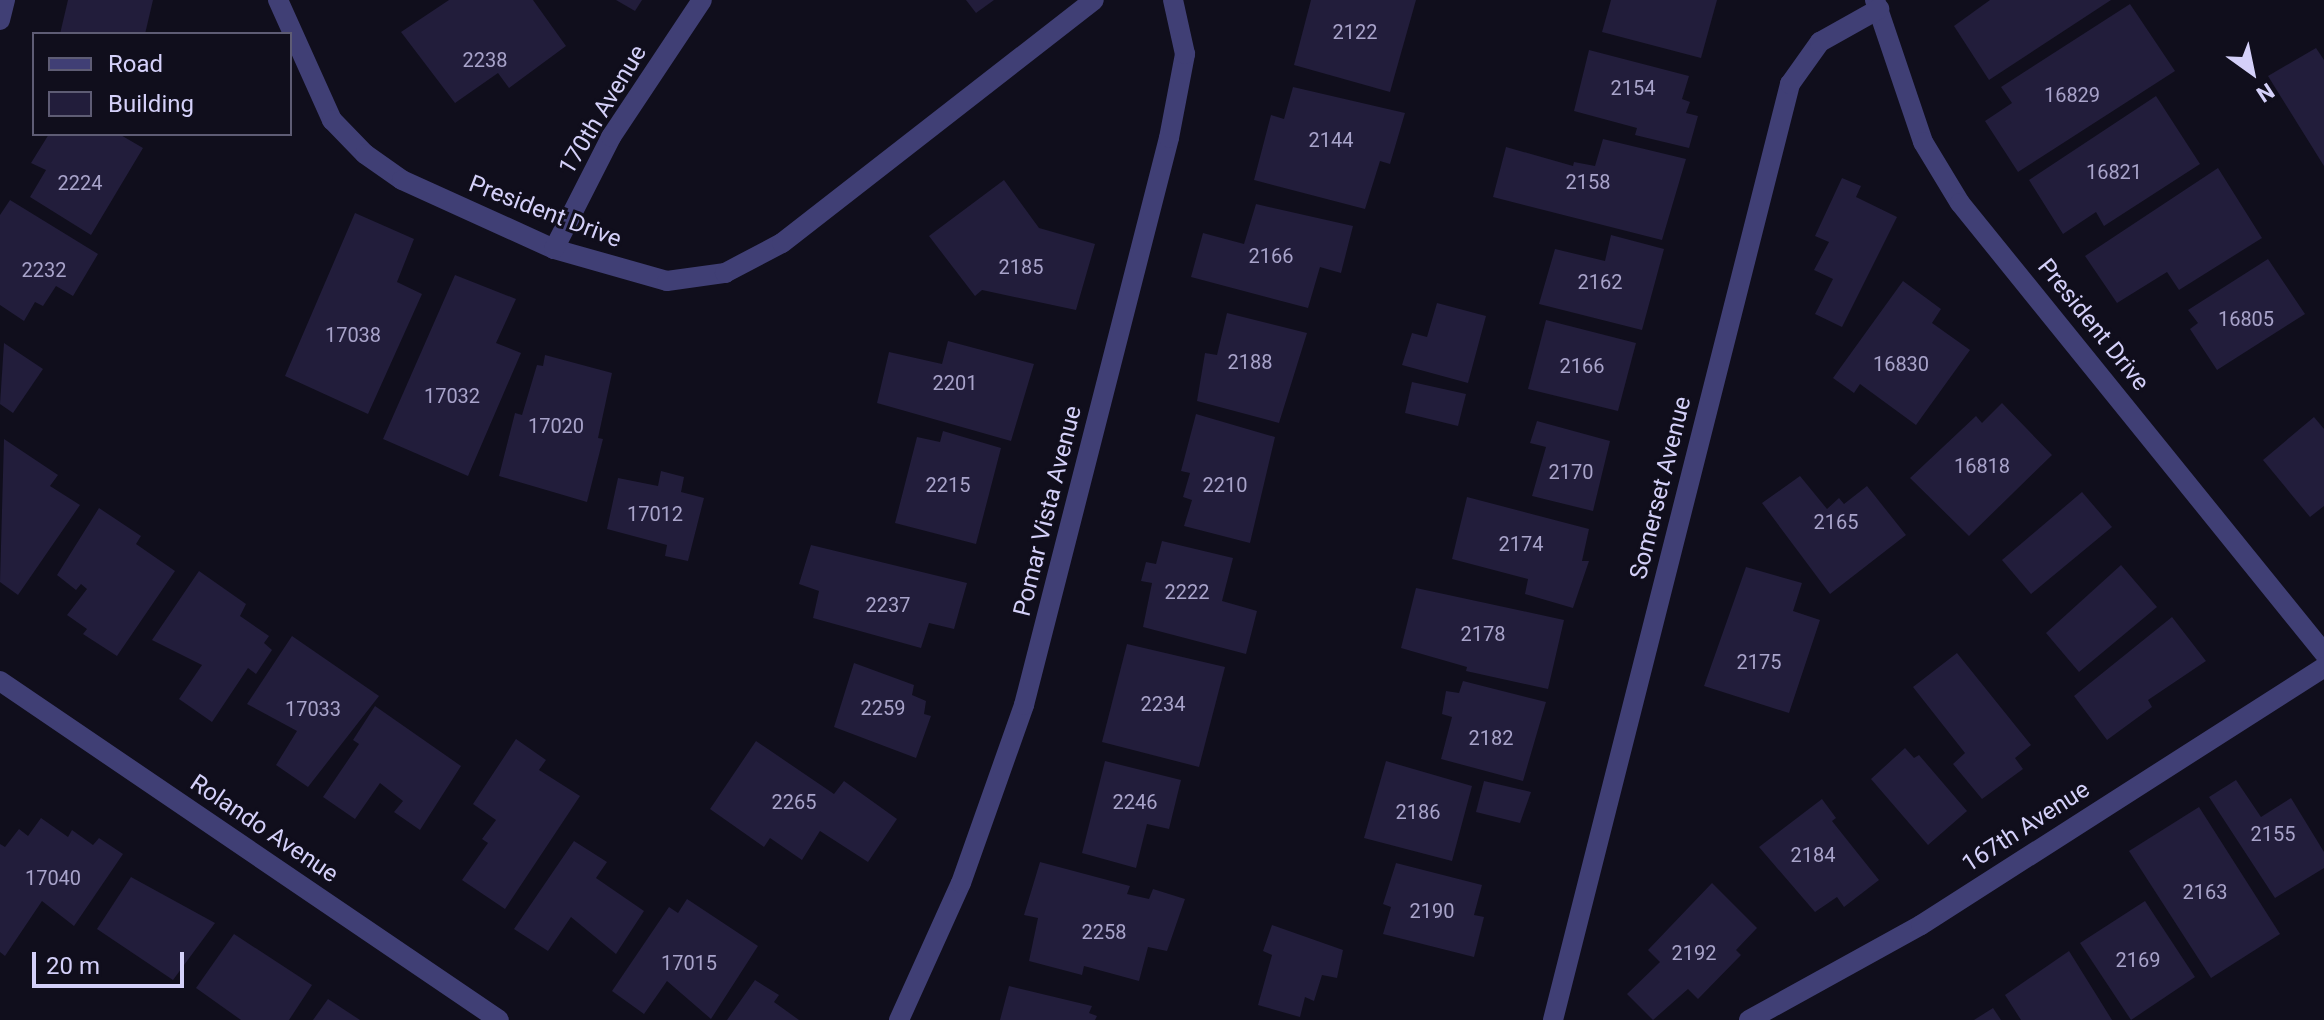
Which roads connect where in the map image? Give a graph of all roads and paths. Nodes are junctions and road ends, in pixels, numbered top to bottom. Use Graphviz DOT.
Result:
graph roads {
  1 [pos="5,0"];
  2 [pos="278,0"];
  3 [pos="702,0"];
  4 [pos="1094,0"];
  5 [pos="1173,0"];
  6 [pos="1877,4"];
  7 [pos="0,20"];
  8 [pos="554,249"];
  9 [pos="2324,653"];
  10 [pos="2324,667"];
  11 [pos="0,681"];
  12 [pos="499,1020"];
  13 [pos="899,1020"];
  14 [pos="1553,1020"];
  15 [pos="1749,1020"];
  1 -- 7 [label="street"];
  2 -- 8 [label="street, President Drive"];
  3 -- 8 [label="street, 170th Avenue"];
  4 -- 8 [label="street, President Drive"];
  5 -- 13 [label="street, Pomar Vista Avenue"];
  6 -- 9 [label="street, President Drive"];
  6 -- 14 [label="street, Somerset Avenue"];
  10 -- 15 [label="street, 167th Avenue"];
  11 -- 12 [label="street, Rolando Avenue"];
}
